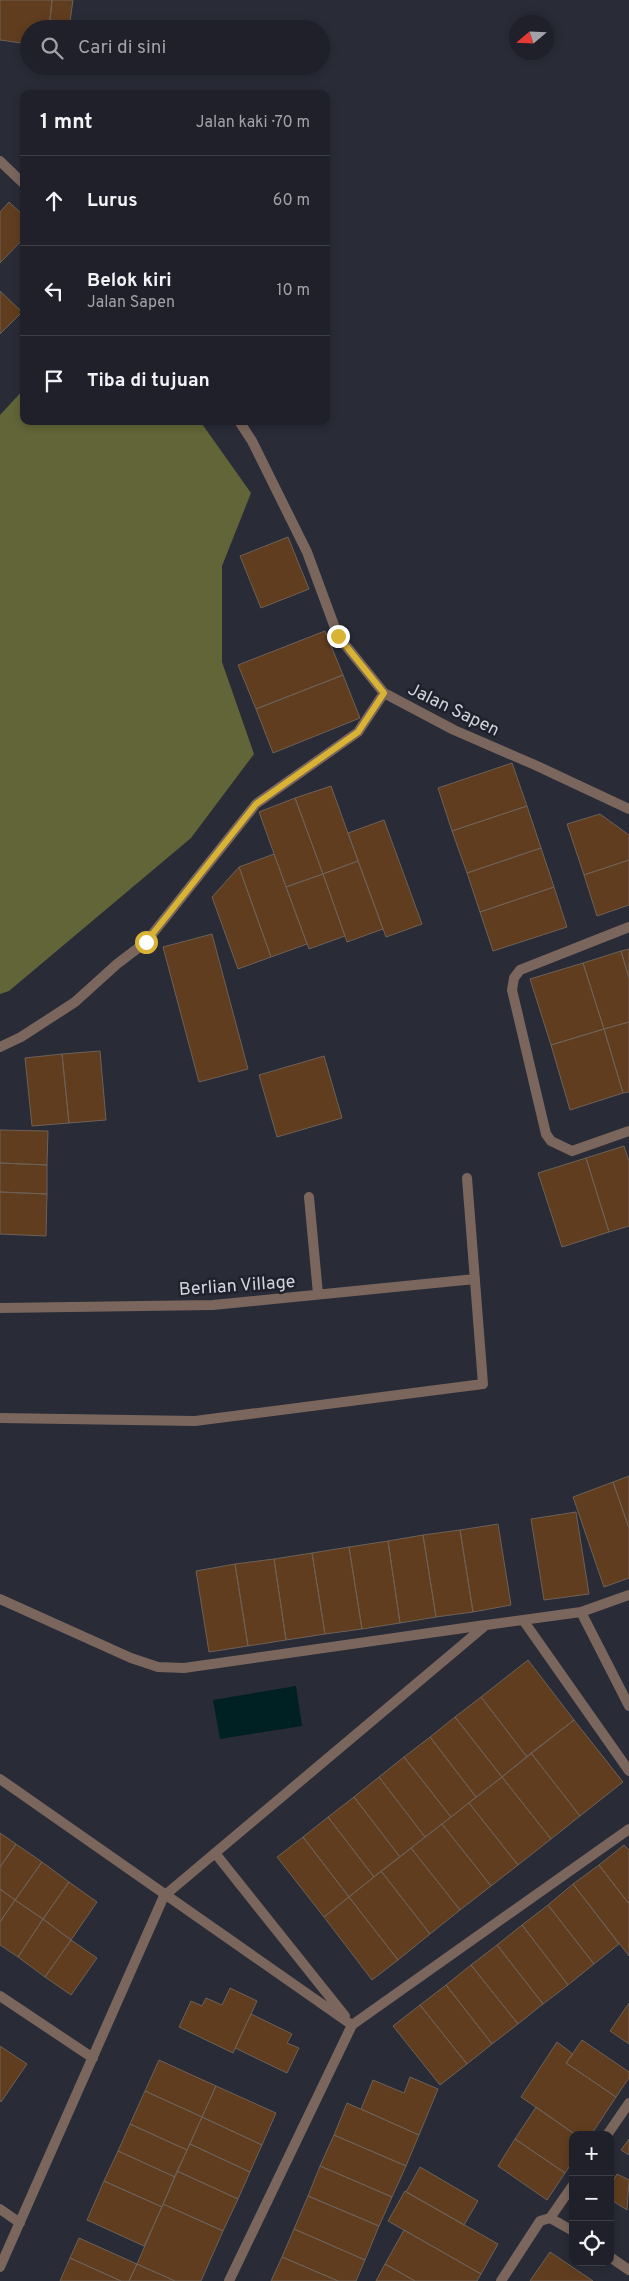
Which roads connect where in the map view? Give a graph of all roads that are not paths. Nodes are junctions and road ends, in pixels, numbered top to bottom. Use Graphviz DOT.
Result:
graph roads {
  1 [pos="0,161"];
  2 [pos="20,180"];
  3 [pos="242,425"];
  4 [pos="384,693"];
  5 [pos="629,809"];
  6 [pos="629,927"];
  7 [pos="0,1047"];
  8 [pos="629,1131"];
  9 [pos="467,1178"];
  10 [pos="309,1197"];
  11 [pos="475,1279"];
  12 [pos="318,1294"];
  13 [pos="0,1308"];
  14 [pos="0,1418"];
  15 [pos="629,1595"];
  16 [pos="0,1599"];
  17 [pos="581,1612"];
  18 [pos="523,1620"];
  19 [pos="486,1625"];
  20 [pos="629,1706"];
  21 [pos="629,1770"];
  22 [pos="0,1779"];
  23 [pos="629,1829"];
  24 [pos="215,1853"];
  25 [pos="164,1896"];
  26 [pos="0,1996"];
  27 [pos="352,2025"];
  28 [pos="92,2058"];
  29 [pos="629,2103"];
  30 [pos="610,2131"];
  31 [pos="569,2191"];
  32 [pos="0,2209"];
  33 [pos="550,2218"];
  34 [pos="20,2223"];
  35 [pos="569,2229"];
  36 [pos="614,2260"];
  37 [pos="0,2267"];
  38 [pos="629,2270"];
  39 [pos="229,2281"];
  40 [pos="501,2281"];
  1 -- 2 [label="street"];
  3 -- 4 [label="street, Jalan Sapen"];
  4 -- 5 [label="street, Jalan Sapen"];
  4 -- 7 [label="street"];
  6 -- 8 [label="street"];
  9 -- 11 [label="street"];
  10 -- 12 [label="street"];
  11 -- 12 [label="street, Berlian Village"];
  11 -- 14 [label="street"];
  12 -- 13 [label="street, Berlian Village"];
  15 -- 17 [label="street"];
  16 -- 19 [label="street"];
  17 -- 18 [label="street"];
  17 -- 20 [label="street"];
  18 -- 19 [label="street"];
  18 -- 21 [label="street"];
  19 -- 24 [label="street"];
  22 -- 25 [label="street"];
  23 -- 27 [label="street"];
  24 -- 25 [label="street"];
  24 -- 27 [label="street"];
  25 -- 27 [label="street"];
  25 -- 28 [label="street"];
  26 -- 28 [label="street"];
  27 -- 39 [label="street"];
  28 -- 34 [label="street"];
  29 -- 30 [label="street"];
  31 -- 33 [label="street"];
  32 -- 34 [label="street"];
  33 -- 35 [label="street"];
  33 -- 40 [label="street"];
  34 -- 37 [label="street"];
  36 -- 38 [label="street"];
}
